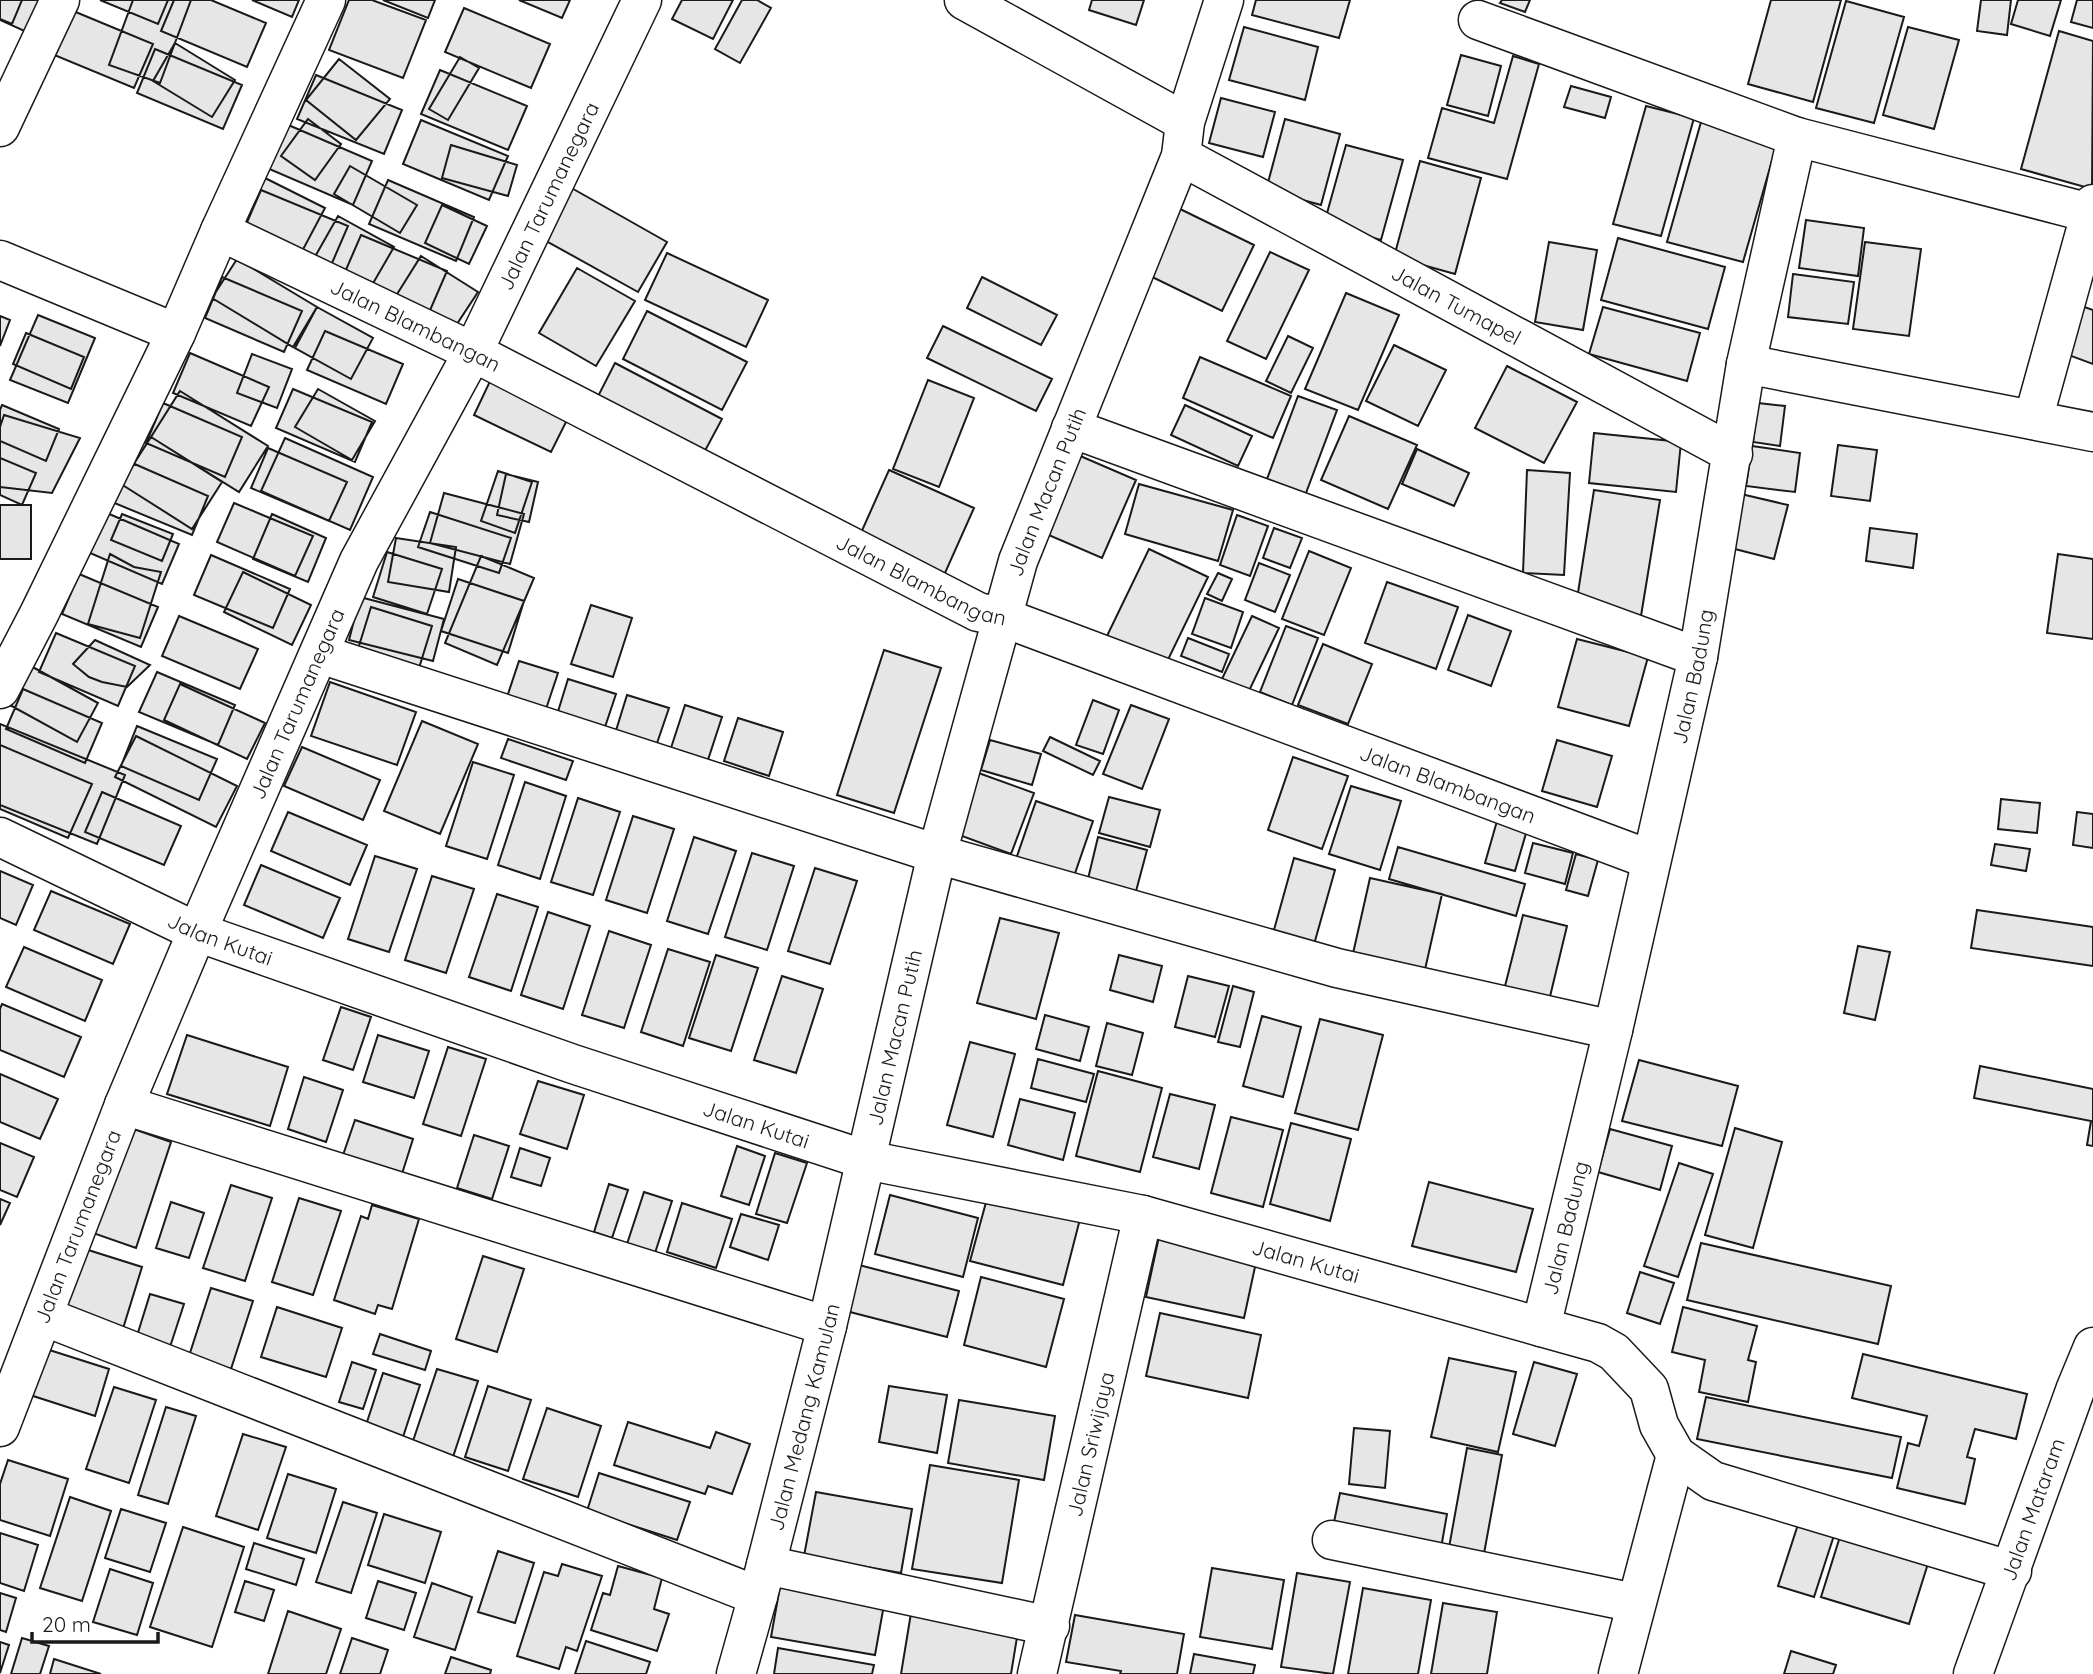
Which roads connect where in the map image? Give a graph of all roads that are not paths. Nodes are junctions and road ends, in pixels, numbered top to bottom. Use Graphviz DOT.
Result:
graph roads {
  1 [pos="60,0"];
  2 [pos="326,0"];
  3 [pos="642,0"];
  4 [pos="1224,0"];
  5 [pos="968,1"];
  6 [pos="1478,20"];
  7 [pos="0,127"];
  8 [pos="1797,137"];
  9 [pos="1183,139"];
  10 [pos="2092,208"];
  11 [pos="220,231"];
  12 [pos="0,260"];
  13 [pos="176,333"];
  14 [pos="473,352"];
  15 [pos="1746,364"];
  16 [pos="2033,420"];
  17 [pos="1071,428"];
  18 [pos="2093,432"];
  19 [pos="1733,454"];
  20 [pos="1002,617"];
  21 [pos="320,654"];
  22 [pos="1698,657"];
  23 [pos="0,689"];
  24 [pos="0,837"];
  25 [pos="937,853"];
  26 [pos="1651,860"];
  27 [pos="197,932"];
  28 [pos="1613,1030"];
  29 [pos="124,1105"];
  30 [pos="866,1160"];
  31 [pos="1143,1215"];
  32 [pos="43,1316"];
  33 [pos="827,1326"];
  34 [pos="1541,1327"];
  35 [pos="2093,1347"];
  36 [pos="2,1413"];
  37 [pos="1676,1455"];
  38 [pos="1332,1540"];
  39 [pos="2012,1571"];
  40 [pos="762,1581"];
  41 [pos="1635,1603"];
  42 [pos="1050,1626"];
  43 [pos="736,1674"];
  44 [pos="1037,1674"];
  45 [pos="1618,1674"];
  46 [pos="1973,1674"];
  1 -- 7 [label="street"];
  2 -- 11 [label="street"];
  3 -- 14 [label="street, Jalan Tarumanegara"];
  4 -- 9 [label="street, Jalan Macan Putih"];
  5 -- 9 [label="street, Jalan Tumapel"];
  6 -- 8 [label="street"];
  8 -- 10 [label="street"];
  8 -- 15 [label="street, Jalan Badung"];
  9 -- 17 [label="street, Jalan Macan Putih"];
  9 -- 19 [label="street, Jalan Tumapel"];
  10 -- 16 [label="street"];
  11 -- 13 [label="street"];
  11 -- 14 [label="street, Jalan Blambangan"];
  12 -- 13 [label="street"];
  13 -- 23 [label="street"];
  14 -- 20 [label="street, Jalan Blambangan"];
  14 -- 21 [label="street, Jalan Tarumanegara"];
  15 -- 16 [label="street"];
  15 -- 19 [label="street, Jalan Badung"];
  16 -- 18 [label="street"];
  17 -- 20 [label="street, Jalan Macan Putih"];
  17 -- 22 [label="street"];
  19 -- 22 [label="street, Jalan Badung"];
  20 -- 25 [label="street, Jalan Macan Putih"];
  20 -- 26 [label="street, Jalan Blambangan"];
  21 -- 25 [label="street"];
  21 -- 27 [label="street, Jalan Tarumanegara"];
  22 -- 26 [label="street, Jalan Badung"];
  24 -- 27 [label="street, Jalan Kutai"];
  25 -- 28 [label="street"];
  25 -- 30 [label="street, Jalan Macan Putih"];
  26 -- 28 [label="street, Jalan Badung"];
  27 -- 29 [label="street, Jalan Tarumanegara"];
  27 -- 30 [label="street, Jalan Kutai"];
  28 -- 34 [label="street, Jalan Badung"];
  29 -- 32 [label="street, Jalan Tarumanegara"];
  29 -- 33 [label="street"];
  30 -- 31 [label="street, Jalan Kutai"];
  30 -- 33 [label="street, Jalan Medang Kamulan"];
  31 -- 34 [label="street, Jalan Kutai"];
  31 -- 42 [label="street, Jalan Sriwijaya"];
  32 -- 36 [label="street, Jalan Tarumanegara"];
  32 -- 40 [label="street"];
  33 -- 40 [label="street, Jalan Medang Kamulan"];
  34 -- 37 [label="street, Jalan Kutai"];
  35 -- 39 [label="street, Jalan Mataram"];
  37 -- 39 [label="street"];
  37 -- 41 [label="street"];
  38 -- 41 [label="street"];
  39 -- 46 [label="street, Jalan Mataram"];
  40 -- 42 [label="street"];
  40 -- 43 [label="street, Jalan Medang Kamulan"];
  41 -- 45 [label="street"];
  42 -- 44 [label="street, Jalan Sriwijaya"];
}
